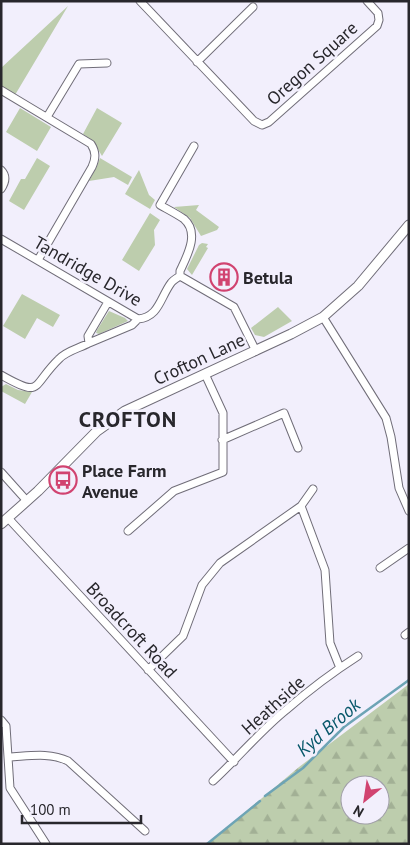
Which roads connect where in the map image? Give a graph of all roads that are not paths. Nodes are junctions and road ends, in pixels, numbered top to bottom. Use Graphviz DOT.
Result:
graph roads {
  1 [pos="140,1"];
  2 [pos="367,1"];
  3 [pos="253,7"];
  4 [pos="197,62"];
  5 [pos="107,63"];
  6 [pos="1,90"];
  7 [pos="47,118"];
  8 [pos="194,146"];
  9 [pos="1,170"];
  10 [pos="1,190"];
  11 [pos="409,225"];
  12 [pos="1,239"];
  13 [pos="38,260"];
  14 [pos="180,276"];
  15 [pos="108,302"];
  16 [pos="323,317"];
  17 [pos="138,319"];
  18 [pos="89,343"];
  19 [pos="256,351"];
  20 [pos="205,374"];
  21 [pos="1,375"];
  22 [pos="222,440"];
  23 [pos="298,448"];
  24 [pos="1,472"];
  25 [pos="313,489"];
  26 [pos="26,501"];
  27 [pos="301,506"];
  28 [pos="409,511"];
  29 [pos="5,521"];
  30 [pos="128,530"];
  31 [pos="409,548"];
  32 [pos="380,568"];
  33 [pos="358,656"];
  34 [pos="340,668"];
  35 [pos="148,670"];
  36 [pos="1,720"];
  37 [pos="9,757"];
  38 [pos="234,762"];
  39 [pos="214,781"];
  40 [pos="145,831"];
  41 [pos="46,844"];
  1 -- 4 [label="street, Oregon Square"];
  2 -- 4 [label="street, Oregon Square"];
  3 -- 4 [label="street"];
  5 -- 7 [label="street"];
  6 -- 7 [label="street"];
  7 -- 13 [label="street"];
  8 -- 14 [label="street"];
  9 -- 10 [label="street"];
  11 -- 16 [label="street, Crofton Lane"];
  12 -- 13 [label="street, Tandridge Drive"];
  13 -- 15 [label="street, Tandridge Drive"];
  14 -- 17 [label="street, Tandridge Drive"];
  14 -- 19 [label="street"];
  15 -- 17 [label="street, Tandridge Drive"];
  15 -- 18 [label="street"];
  16 -- 19 [label="street, Crofton Lane"];
  16 -- 28 [label="street"];
  17 -- 18 [label="street"];
  18 -- 21 [label="street"];
  19 -- 20 [label="street, Crofton Lane"];
  20 -- 22 [label="street"];
  20 -- 26 [label="street, Crofton Lane"];
  22 -- 23 [label="street"];
  22 -- 30 [label="street"];
  24 -- 26 [label="street"];
  25 -- 27 [label="street"];
  26 -- 29 [label="street, Crofton Lane"];
  27 -- 34 [label="street"];
  27 -- 35 [label="street"];
  29 -- 35 [label="street, Broadcroft Road"];
  31 -- 32 [label="street"];
  33 -- 34 [label="street, Heathside"];
  34 -- 38 [label="street, Heathside"];
  35 -- 38 [label="street, Broadcroft Road"];
  36 -- 37 [label="street"];
  37 -- 40 [label="street"];
  37 -- 41 [label="street"];
  38 -- 39 [label="street, Heathside"];
}
